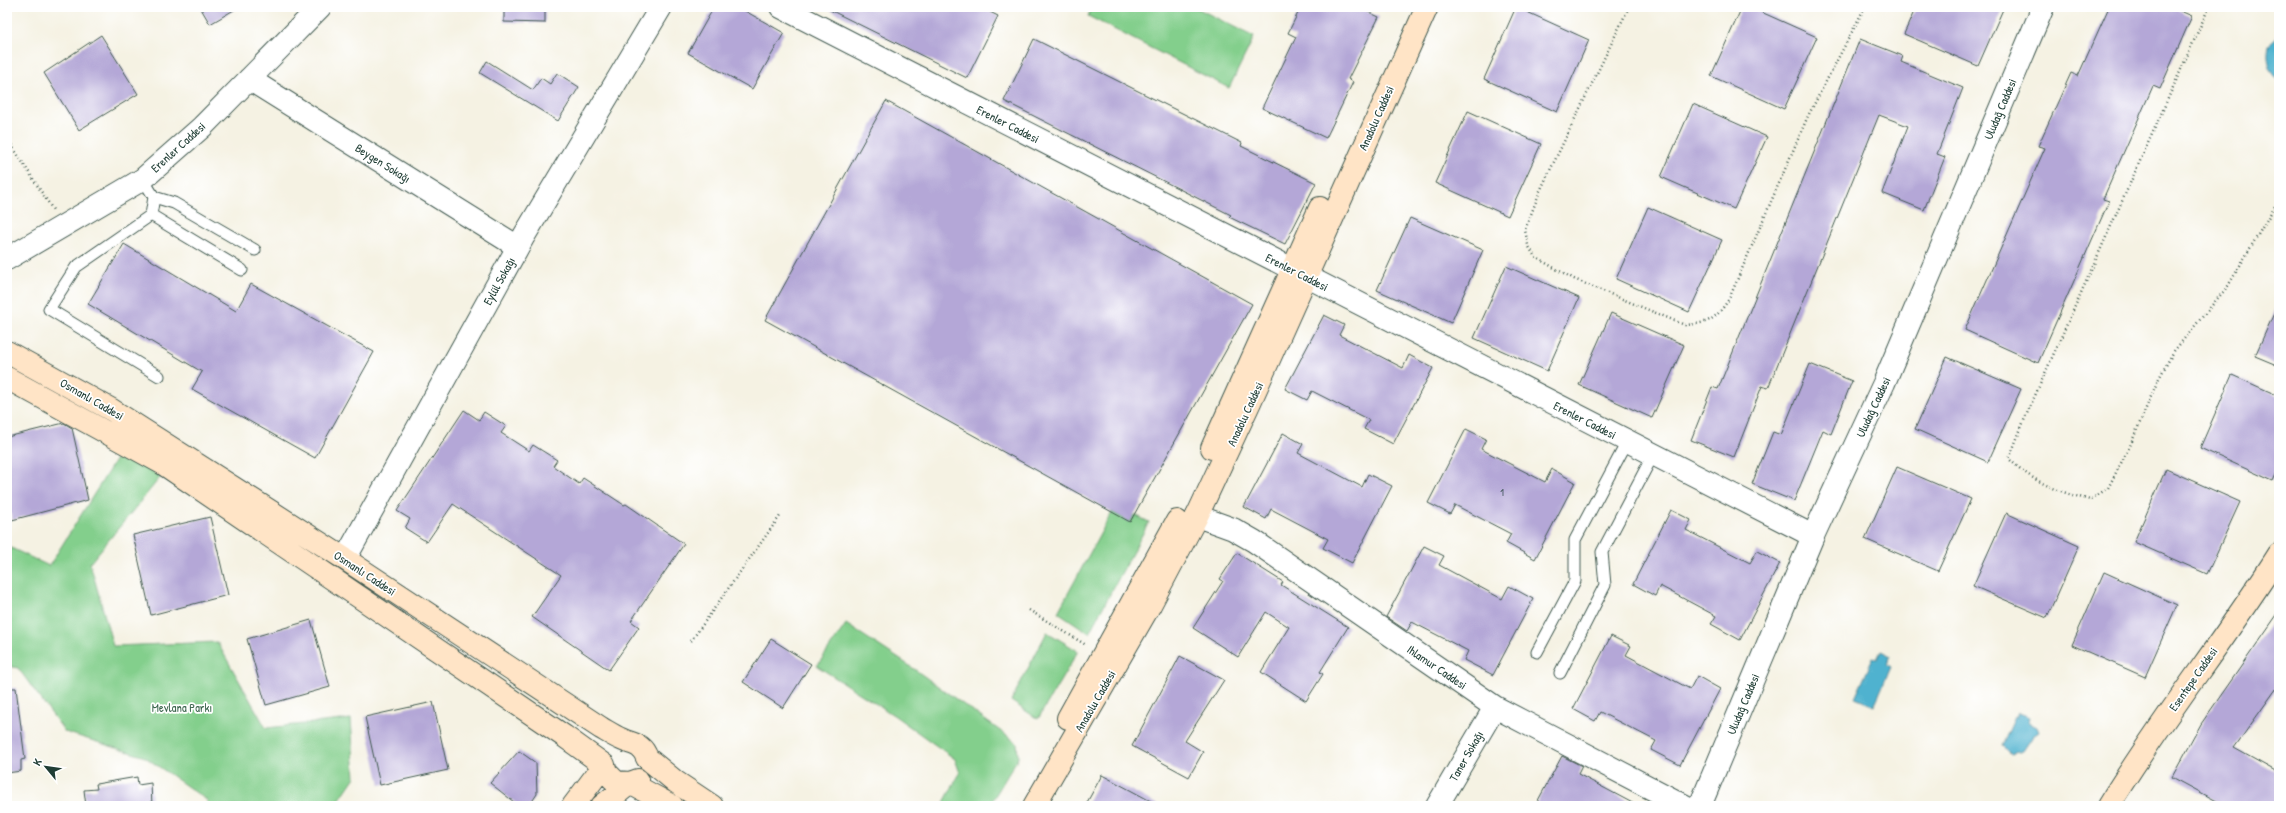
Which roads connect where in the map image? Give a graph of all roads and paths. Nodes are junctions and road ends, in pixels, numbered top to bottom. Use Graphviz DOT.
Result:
graph roads {
  1 [pos="320,7"];
  2 [pos="661,7"];
  3 [pos="781,7"];
  4 [pos="1410,7"];
  5 [pos="1427,7"];
  6 [pos="1630,7"];
  7 [pos="1865,7"];
  8 [pos="2043,7"];
  9 [pos="2209,7"];
  10 [pos="249,79"];
  11 [pos="7,138"];
  12 [pos="143,179"];
  13 [pos="154,197"];
  14 [pos="2279,199"];
  15 [pos="151,215"];
  16 [pos="63,225"];
  17 [pos="518,247"];
  18 [pos="255,250"];
  19 [pos="9,260"];
  20 [pos="242,270"];
  21 [pos="1299,273"];
  22 [pos="7,352"];
  23 [pos="159,376"];
  24 [pos="7,378"];
  25 [pos="1627,442"];
  26 [pos="1653,455"];
  27 [pos="1190,513"];
  28 [pos="780,516"];
  29 [pos="1813,536"];
  30 [pos="2279,554"];
  31 [pos="345,559"];
  32 [pos="1029,610"];
  33 [pos="691,641"];
  34 [pos="1090,647"];
  35 [pos="1537,652"];
  36 [pos="1560,673"];
  37 [pos="1495,707"];
  38 [pos="624,740"];
  39 [pos="1056,754"];
  40 [pos="647,758"];
  41 [pos="604,765"];
  42 [pos="630,783"];
  43 [pos="573,806"];
  44 [pos="602,806"];
  45 [pos="672,806"];
  46 [pos="712,806"];
  47 [pos="1018,806"];
  48 [pos="1034,806"];
  49 [pos="1437,806"];
  50 [pos="1685,806"];
  51 [pos="1700,806"];
  52 [pos="2108,806"];
  1 -- 10 [label="street, Erenler Caddesi"];
  2 -- 17 [label="street, Eylül Sokağı"];
  3 -- 21 [label="street, Erenler Caddesi"];
  4 -- 21 [label="main road, Anadolu Caddesi"];
  5 -- 21 [label="main road, Anadolu Caddesi"];
  6 -- 7 [label="path"];
  8 -- 29 [label="street, Uludağ Caddesi"];
  9 -- 14 [label="path"];
  10 -- 12 [label="street, Erenler Caddesi"];
  10 -- 17 [label="street, Beygen Sokağı"];
  11 -- 16 [label="path"];
  12 -- 13 [label="lane"];
  12 -- 16 [label="street, Erenler Caddesi"];
  13 -- 15 [label="lane"];
  13 -- 18 [label="lane"];
  15 -- 20 [label="lane"];
  15 -- 23 [label="lane"];
  16 -- 19 [label="street, Erenler Caddesi"];
  17 -- 31 [label="street, Eylül Sokağı"];
  21 -- 25 [label="street, Erenler Caddesi"];
  21 -- 27 [label="main road, Anadolu Caddesi"];
  22 -- 31 [label="main road, Osmanlı Caddesi"];
  24 -- 41 [label="main road, Osmanlı Caddesi"];
  25 -- 26 [label="street, Erenler Caddesi"];
  25 -- 35 [label="lane"];
  26 -- 29 [label="street, Erenler Caddesi"];
  26 -- 36 [label="lane"];
  27 -- 37 [label="street, Ihlamur Caddesi"];
  27 -- 39 [label="main road, Anadolu Caddesi"];
  28 -- 33 [label="path"];
  29 -- 51 [label="street, Uludağ Caddesi"];
  30 -- 52 [label="main road, Esentepe Caddesi"];
  31 -- 38 [label="main road, Osmanlı Caddesi"];
  32 -- 34 [label="path"];
  37 -- 49 [label="street, Taner Sokağı"];
  37 -- 50 [label="street, Ihlamur Caddesi"];
  38 -- 40 [label="main road, Osmanlı Caddesi"];
  38 -- 41 [label="main road"];
  39 -- 47 [label="main road, Anadolu Caddesi"];
  39 -- 48 [label="main road, Anadolu Caddesi"];
  40 -- 42 [label="main road"];
  40 -- 46 [label="main road, Osmanlı Caddesi"];
  41 -- 42 [label="main road, Osmanlı Caddesi"];
  41 -- 43 [label="main road"];
  42 -- 44 [label="main road"];
  42 -- 45 [label="main road, Osmanlı Caddesi"];
}
